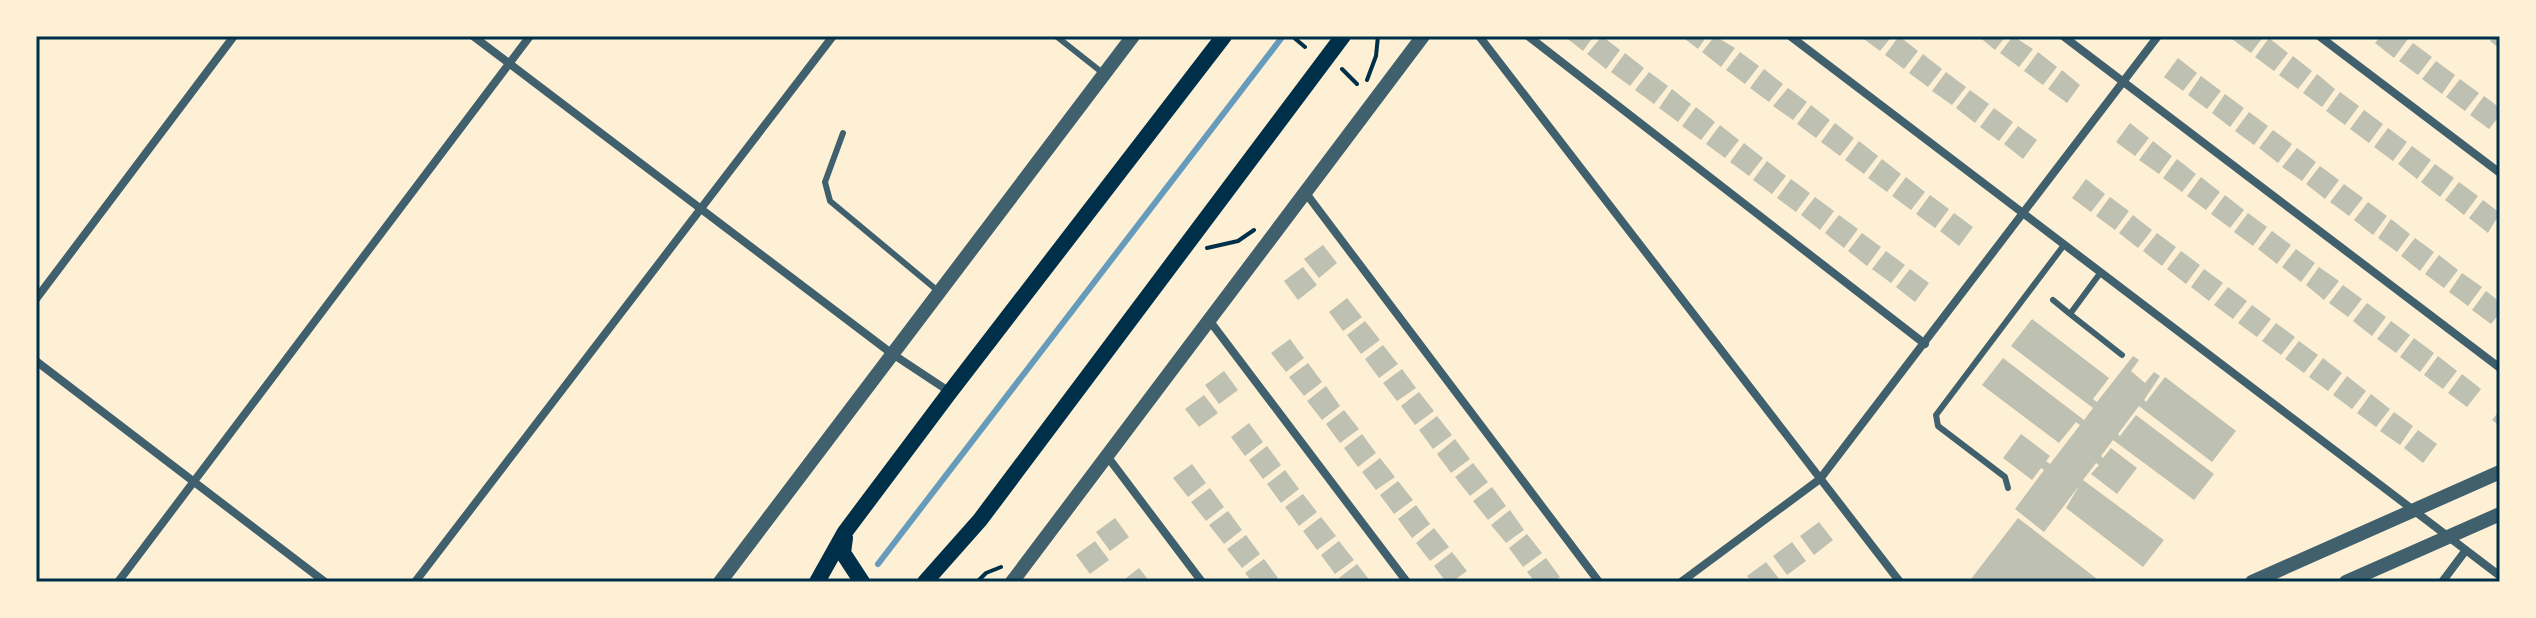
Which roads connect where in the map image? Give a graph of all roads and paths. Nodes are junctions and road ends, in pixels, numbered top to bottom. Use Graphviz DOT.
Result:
graph roads {
  1 [pos="234,36"];
  2 [pos="473,36"];
  3 [pos="530,36"];
  4 [pos="833,36"];
  5 [pos="1056,36"];
  6 [pos="1133,36"];
  7 [pos="1224,36"];
  8 [pos="1292,36"];
  9 [pos="1343,36"];
  10 [pos="1378,36"];
  11 [pos="1423,36"];
  12 [pos="1479,36"];
  13 [pos="1528,36"];
  14 [pos="1790,36"];
  15 [pos="2063,36"];
  16 [pos="2158,36"];
  17 [pos="2319,36"];
  18 [pos="1305,47"];
  19 [pos="509,64"];
  20 [pos="1342,69"];
  21 [pos="1104,74"];
  22 [pos="2123,82"];
  23 [pos="1357,84"];
  24 [pos="1355,98"];
  25 [pos="843,133"];
  26 [pos="2500,173"];
  27 [pos="1305,192"];
  28 [pos="700,209"];
  29 [pos="2023,213"];
  30 [pos="1260,227"];
  31 [pos="2064,245"];
  32 [pos="1206,248"];
  33 [pos="2101,272"];
  34 [pos="938,291"];
  35 [pos="36,299"];
  36 [pos="2053,300"];
  37 [pos="2070,314"];
  38 [pos="1209,320"];
  39 [pos="1925,344"];
  40 [pos="891,353"];
  41 [pos="2122,355"];
  42 [pos="36,361"];
  43 [pos="2500,368"];
  44 [pos="950,392"];
  45 [pos="1107,456"];
  46 [pos="2500,472"];
  47 [pos="1820,479"];
  48 [pos="194,482"];
  49 [pos="2008,488"];
  50 [pos="2414,511"];
  51 [pos="2500,514"];
  52 [pos="845,532"];
  53 [pos="2449,537"];
  54 [pos="2466,550"];
  55 [pos="2500,576"];
  56 [pos="118,582"];
  57 [pos="325,582"];
  58 [pos="415,582"];
  59 [pos="720,582"];
  60 [pos="817,582"];
  61 [pos="862,582"];
  62 [pos="925,582"];
  63 [pos="1012,582"];
  64 [pos="1202,582"];
  65 [pos="1407,582"];
  66 [pos="1599,582"];
  67 [pos="1681,582"];
  68 [pos="1900,582"];
  69 [pos="2252,582"];
  70 [pos="2346,582"];
  71 [pos="2442,582"];
  1 -- 35 [label="street"];
  2 -- 19 [label="street"];
  3 -- 19 [label="street"];
  4 -- 28 [label="street"];
  5 -- 21 [label="lane"];
  6 -- 21 [label="street"];
  7 -- 44 [label="main road"];
  8 -- 18 [label="path"];
  9 -- 62 [label="main road"];
  10 -- 24 [label="path"];
  11 -- 27 [label="street"];
  12 -- 47 [label="street"];
  13 -- 39 [label="street"];
  14 -- 29 [label="street"];
  15 -- 22 [label="street"];
  16 -- 22 [label="street"];
  17 -- 26 [label="street"];
  19 -- 28 [label="street"];
  19 -- 48 [label="street"];
  20 -- 23 [label="path"];
  21 -- 34 [label="street"];
  22 -- 29 [label="street"];
  22 -- 43 [label="street"];
  25 -- 34 [label="lane"];
  27 -- 38 [label="street"];
  27 -- 66 [label="street"];
  28 -- 40 [label="street"];
  28 -- 58 [label="street"];
  29 -- 31 [label="street"];
  29 -- 39 [label="street"];
  30 -- 32 [label="path"];
  31 -- 33 [label="street"];
  31 -- 49 [label="lane"];
  33 -- 37 [label="lane"];
  33 -- 50 [label="street"];
  34 -- 40 [label="street"];
  36 -- 37 [label="lane"];
  37 -- 41 [label="lane"];
  38 -- 45 [label="street"];
  38 -- 65 [label="street"];
  39 -- 47 [label="street"];
  40 -- 44 [label="street"];
  40 -- 59 [label="street"];
  42 -- 48 [label="street"];
  44 -- 52 [label="main road"];
  45 -- 63 [label="street"];
  45 -- 64 [label="street"];
  46 -- 50 [label="street"];
  47 -- 67 [label="street"];
  47 -- 68 [label="street"];
  48 -- 56 [label="street"];
  48 -- 57 [label="street"];
  50 -- 53 [label="street"];
  50 -- 69 [label="street"];
  51 -- 53 [label="street"];
  52 -- 60 [label="main road"];
  52 -- 61 [label="main road"];
  53 -- 54 [label="street"];
  53 -- 70 [label="street"];
  54 -- 55 [label="street"];
  54 -- 71 [label="street"];
}
